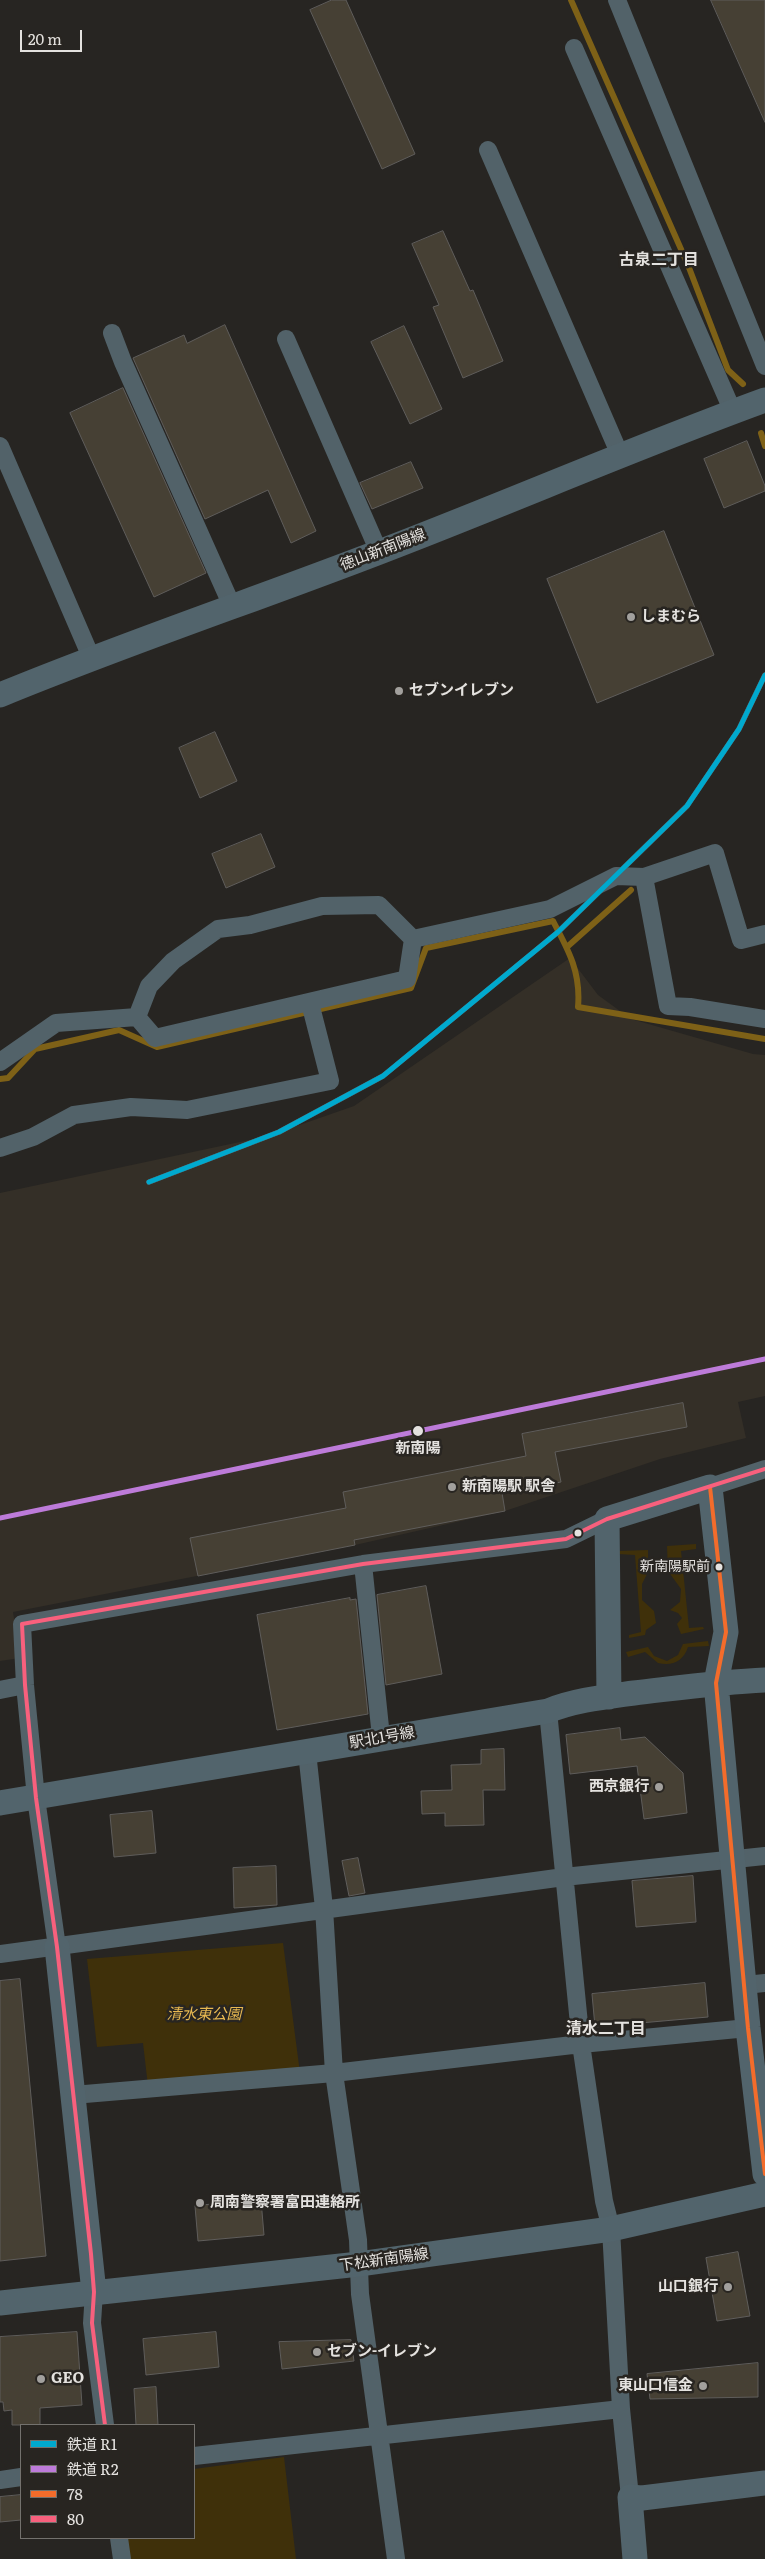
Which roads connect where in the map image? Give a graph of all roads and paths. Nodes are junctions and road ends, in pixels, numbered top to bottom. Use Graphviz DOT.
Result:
graph roads {
  1 [pos="617,0"];
  2 [pos="574,48"];
  3 [pos="488,150"];
  4 [pos="112,333"];
  5 [pos="286,339"];
  6 [pos="765,366"];
  7 [pos="765,400"];
  8 [pos="733,412"];
  9 [pos="0,446"];
  10 [pos="620,455"];
  11 [pos="379,552"];
  12 [pos="232,606"];
  13 [pos="91,658"];
  14 [pos="0,695"];
  15 [pos="644,877"];
  16 [pos="765,934"];
  17 [pos="413,939"];
  18 [pos="310,1003"];
  19 [pos="137,1017"];
  20 [pos="765,1019"];
  21 [pos="0,1062"];
  22 [pos="1,1143"];
  23 [pos="765,1469"];
  24 [pos="710,1487"];
  25 [pos="607,1519"];
  26 [pos="363,1564"];
  27 [pos="765,1680"];
  28 [pos="716,1683"];
  29 [pos="25,1686"];
  30 [pos="0,1690"];
  31 [pos="609,1697"];
  32 [pos="548,1710"];
  33 [pos="381,1737"];
  34 [pos="308,1752"];
  35 [pos="36,1798"];
  36 [pos="0,1803"];
  37 [pos="765,1856"];
  38 [pos="734,1858"];
  39 [pos="564,1877"];
  40 [pos="324,1908"];
  41 [pos="57,1947"];
  42 [pos="0,1954"];
  43 [pos="755,1984"];
  44 [pos="748,2028"];
  45 [pos="581,2044"];
  46 [pos="334,2073"];
  47 [pos="73,2095"];
  48 [pos="765,2174"];
  49 [pos="765,2194"];
  50 [pos="611,2229"];
  51 [pos="359,2264"];
  52 [pos="94,2292"];
  53 [pos="0,2303"];
  54 [pos="621,2410"];
  55 [pos="105,2424"];
  56 [pos="379,2434"];
  57 [pos="195,2456"];
  58 [pos="20,2477"];
  59 [pos="0,2480"];
  60 [pos="765,2483"];
  61 [pos="630,2497"];
  62 [pos="119,2539"];
  63 [pos="122,2559"];
  64 [pos="396,2559"];
  65 [pos="635,2559"];
  1 -- 6 [label="street"];
  2 -- 8 [label="street"];
  3 -- 10 [label="street"];
  4 -- 12 [label="street"];
  5 -- 11 [label="street"];
  7 -- 8 [label="main road, 徳山新南陽線"];
  8 -- 10 [label="main road, 徳山新南陽線"];
  9 -- 13 [label="street"];
  10 -- 11 [label="main road, 徳山新南陽線"];
  11 -- 12 [label="main road, 徳山新南陽線"];
  12 -- 13 [label="main road, 徳山新南陽線"];
  13 -- 14 [label="main road, 徳山新南陽線"];
  15 -- 16 [label="street"];
  15 -- 17 [label="street"];
  15 -- 20 [label="street"];
  17 -- 18 [label="street"];
  17 -- 19 [label="street"];
  18 -- 19 [label="street"];
  18 -- 22 [label="street"];
  19 -- 21 [label="street"];
  23 -- 24 [label="street"];
  24 -- 25 [label="main road"];
  24 -- 28 [label="main road"];
  25 -- 26 [label="street"];
  25 -- 31 [label="main road"];
  26 -- 29 [label="street"];
  26 -- 33 [label="street"];
  27 -- 28 [label="main road, 駅北1号線"];
  28 -- 31 [label="main road, 駅北1号線"];
  28 -- 38 [label="main road"];
  29 -- 30 [label="street"];
  29 -- 35 [label="street"];
  31 -- 32 [label="main road, 駅北1号線"];
  32 -- 33 [label="main road, 駅北1号線"];
  32 -- 39 [label="street"];
  33 -- 34 [label="main road, 駅北1号線"];
  34 -- 35 [label="main road, 駅北1号線"];
  34 -- 40 [label="street"];
  35 -- 36 [label="main road, 駅北1号線"];
  35 -- 41 [label="street"];
  37 -- 38 [label="street"];
  38 -- 39 [label="street"];
  38 -- 43 [label="main road"];
  39 -- 40 [label="street"];
  39 -- 45 [label="street"];
  40 -- 41 [label="street"];
  40 -- 46 [label="street"];
  41 -- 42 [label="street"];
  41 -- 47 [label="main road"];
  43 -- 44 [label="main road"];
  44 -- 45 [label="street"];
  44 -- 48 [label="main road"];
  45 -- 46 [label="street"];
  45 -- 50 [label="street"];
  46 -- 47 [label="street"];
  46 -- 51 [label="street"];
  47 -- 52 [label="main road"];
  49 -- 50 [label="main road, 下松新南陽線"];
  50 -- 51 [label="main road, 下松新南陽線"];
  50 -- 54 [label="street"];
  51 -- 52 [label="main road, 下松新南陽線"];
  51 -- 56 [label="street"];
  52 -- 53 [label="main road, 下松新南陽線"];
  52 -- 55 [label="street"];
  54 -- 56 [label="street"];
  54 -- 61 [label="street"];
  56 -- 57 [label="street"];
  56 -- 64 [label="street"];
  58 -- 59 [label="street"];
  60 -- 61 [label="main road"];
  61 -- 65 [label="main road"];
  62 -- 63 [label="street"];
}
